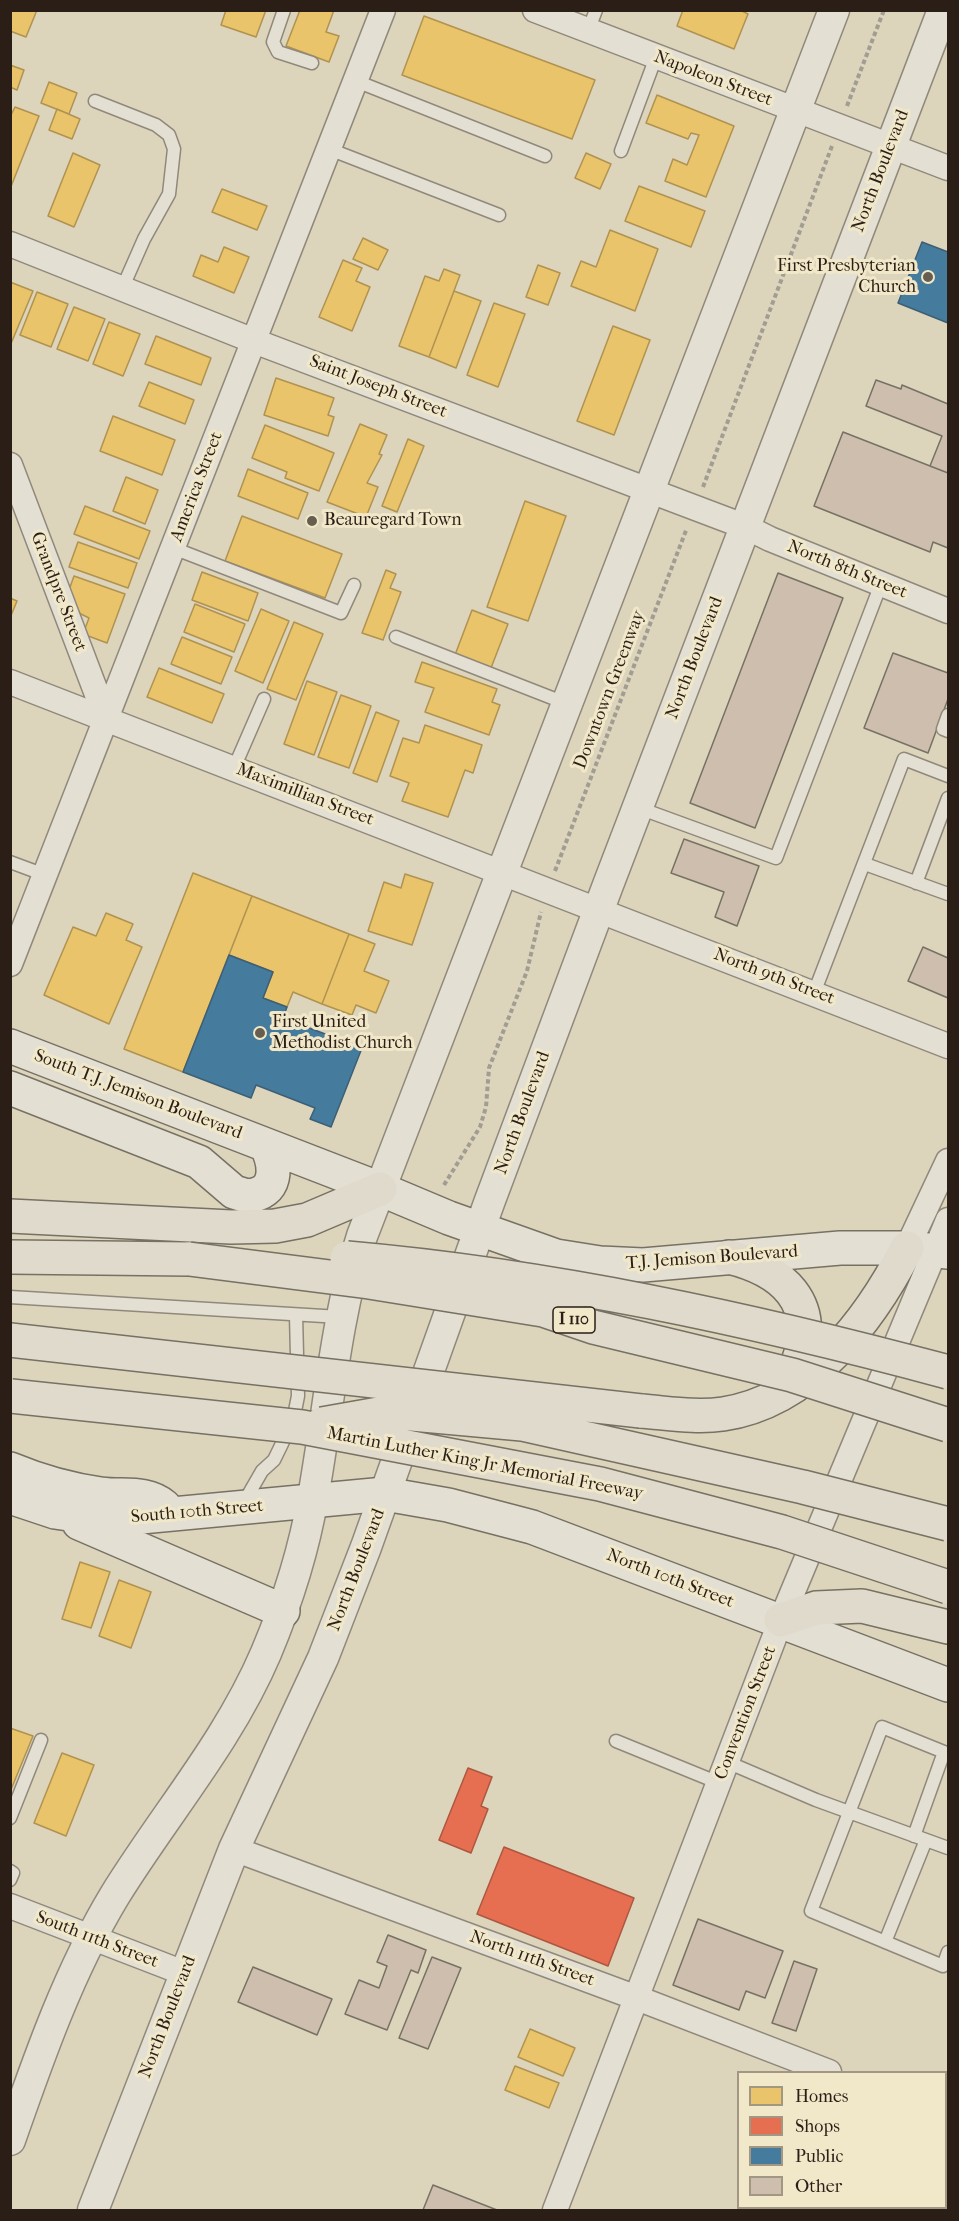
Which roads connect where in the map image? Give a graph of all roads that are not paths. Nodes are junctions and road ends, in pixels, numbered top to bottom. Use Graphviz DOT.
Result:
graph roads {
  1 [pos="284,10"];
  2 [pos="383,10"];
  3 [pos="535,10"];
  4 [pos="834,10"];
  5 [pos="943,10"];
  6 [pos="592,21"];
  7 [pos="656,57"];
  8 [pos="312,63"];
  9 [pos="356,81"];
  10 [pos="95,101"];
  11 [pos="795,110"];
  12 [pos="890,148"];
  13 [pos="329,149"];
  14 [pos="621,151"];
  15 [pos="545,156"];
  16 [pos="948,168"];
  17 [pos="499,215"];
  18 [pos="10,244"];
  19 [pos="122,289"];
  20 [pos="254,341"];
  21 [pos="10,465"];
  22 [pos="650,490"];
  23 [pos="746,527"];
  24 [pos="173,548"];
  25 [pos="881,584"];
  26 [pos="354,585"];
  27 [pos="948,611"];
  28 [pos="396,637"];
  29 [pos="10,682"];
  30 [pos="264,699"];
  31 [pos="565,703"];
  32 [pos="948,715"];
  33 [pos="106,718"];
  34 [pos="946,730"];
  35 [pos="234,768"];
  36 [pos="948,776"];
  37 [pos="948,798"];
  38 [pos="638,807"];
  39 [pos="10,862"];
  40 [pos="865,864"];
  41 [pos="502,871"];
  42 [pos="45,875"];
  43 [pos="916,883"];
  44 [pos="948,894"];
  45 [pos="600,908"];
  46 [pos="10,964"];
  47 [pos="814,993"];
  48 [pos="10,1046"];
  49 [pos="948,1046"];
  50 [pos="10,1088"];
  51 [pos="266,1145"];
  52 [pos="948,1161"];
  53 [pos="380,1189"];
  54 [pos="436,1197"];
  55 [pos="10,1216"];
  56 [pos="480,1230"];
  57 [pos="935,1242"];
  58 [pos="10,1257"];
  59 [pos="729,1257"];
  60 [pos="48,1259"];
  61 [pos="189,1259"];
  62 [pos="10,1267"];
  63 [pos="10,1297"];
  64 [pos="296,1315"];
  65 [pos="340,1317"];
  66 [pos="10,1340"];
  67 [pos="948,1372"];
  68 [pos="843,1390"];
  69 [pos="778,1394"];
  70 [pos="11,1396"];
  71 [pos="948,1410"];
  72 [pos="948,1425"];
  73 [pos="302,1428"];
  74 [pos="10,1469"];
  75 [pos="385,1494"];
  76 [pos="10,1497"];
  77 [pos="313,1500"];
  78 [pos="242,1508"];
  79 [pos="56,1512"];
  80 [pos="174,1515"];
  81 [pos="948,1524"];
  82 [pos="948,1587"];
  83 [pos="283,1611"];
  84 [pos="781,1620"];
  85 [pos="937,1623"];
  86 [pos="948,1685"];
  87 [pos="41,1740"];
  88 [pos="616,1741"];
  89 [pos="723,1773"];
  90 [pos="848,1812"];
  91 [pos="10,1818"];
  92 [pos="920,1838"];
  93 [pos="948,1848"];
  94 [pos="234,1849"];
  95 [pos="10,1871"];
  96 [pos="10,1880"];
  97 [pos="10,1906"];
  98 [pos="92,1938"];
  99 [pos="885,1942"];
  100 [pos="948,1952"];
  101 [pos="184,1973"];
  102 [pos="637,1998"];
  103 [pos="824,2071"];
  104 [pos="10,2140"];
  105 [pos="93,2211"];
  106 [pos="555,2211"];
  1 -- 8 [label="lane"];
  2 -- 9 [label="street, America Street"];
  3 -- 6 [label="street, Napoleon Street"];
  4 -- 11 [label="street"];
  5 -- 12 [label="street, North Boulevard"];
  6 -- 7 [label="street, Napoleon Street"];
  7 -- 11 [label="street, Napoleon Street"];
  7 -- 14 [label="lane"];
  9 -- 13 [label="street, America Street"];
  9 -- 15 [label="lane"];
  10 -- 19 [label="lane"];
  11 -- 12 [label="street, Napoleon Street"];
  11 -- 22 [label="street"];
  12 -- 16 [label="street, Napoleon Street"];
  12 -- 23 [label="street, North Boulevard"];
  13 -- 17 [label="lane"];
  13 -- 20 [label="street, America Street"];
  18 -- 19 [label="street, Saint Joseph Street"];
  19 -- 20 [label="street, Saint Joseph Street"];
  20 -- 22 [label="street, Saint Joseph Street"];
  20 -- 24 [label="street, America Street"];
  21 -- 33 [label="street, Grandpre Street"];
  22 -- 23 [label="street, Saint Joseph Street"];
  22 -- 31 [label="street"];
  23 -- 25 [label="street, North 8th Street"];
  23 -- 38 [label="street, North Boulevard"];
  24 -- 26 [label="lane"];
  24 -- 33 [label="street, America Street"];
  25 -- 27 [label="street, North 8th Street"];
  25 -- 38 [label="lane"];
  28 -- 31 [label="lane"];
  29 -- 33 [label="street, Maximillian Street"];
  30 -- 35 [label="lane"];
  31 -- 41 [label="street"];
  32 -- 34 [label="lane"];
  33 -- 35 [label="street, Maximillian Street"];
  33 -- 42 [label="street, America Street"];
  35 -- 41 [label="street, Maximillian Street"];
  36 -- 40 [label="lane"];
  37 -- 43 [label="lane"];
  38 -- 45 [label="street, North Boulevard"];
  39 -- 42 [label="lane"];
  40 -- 43 [label="lane"];
  40 -- 47 [label="lane"];
  41 -- 45 [label="street, Maximillian Street"];
  41 -- 53 [label="street"];
  42 -- 46 [label="street, America Street"];
  43 -- 44 [label="lane"];
  45 -- 47 [label="street, North 9th Street"];
  45 -- 56 [label="street, North Boulevard"];
  47 -- 49 [label="street, North 9th Street"];
  48 -- 51 [label="main road, South T.J. Jemison Boulevard"];
  50 -- 51 [label="main road, South T.J. Jemison Boulevard"];
  51 -- 53 [label="main road, South T.J. Jemison Boulevard"];
  52 -- 57 [label="street, Convention Street"];
  53 -- 54 [label="main road, South T.J. Jemison Boulevard"];
  53 -- 55 [label="highway"];
  53 -- 65 [label="street"];
  54 -- 56 [label="main road, T.J. Jemison Boulevard"];
  56 -- 59 [label="main road, T.J. Jemison Boulevard"];
  56 -- 75 [label="street, North Boulevard"];
  57 -- 59 [label="main road, T.J. Jemison Boulevard"];
  57 -- 69 [label="highway"];
  57 -- 84 [label="street, Convention Street"];
  58 -- 60 [label="highway, I 110"];
  59 -- 69 [label="highway"];
  60 -- 61 [label="highway, I 110"];
  60 -- 62 [label="highway"];
  61 -- 67 [label="highway, bridge"];
  61 -- 68 [label="highway, I 110, bridge"];
  63 -- 64 [label="lane"];
  64 -- 65 [label="lane"];
  64 -- 78 [label="lane"];
  65 -- 77 [label="street"];
  66 -- 69 [label="highway, bridge"];
  68 -- 71 [label="highway, bridge"];
  68 -- 72 [label="highway, I 110, bridge"];
  70 -- 73 [label="highway, Martin Luther King Jr Memorial Freeway, bridge"];
  73 -- 81 [label="highway, bridge"];
  73 -- 82 [label="highway, Martin Luther King Jr Memorial Freeway, bridge"];
  74 -- 80 [label="main road"];
  75 -- 77 [label="main road, South 10th Street"];
  75 -- 84 [label="main road, North 10th Street"];
  75 -- 94 [label="street, North Boulevard"];
  76 -- 79 [label="main road, South 10th Street"];
  77 -- 78 [label="main road, South 10th Street"];
  77 -- 83 [label="street"];
  78 -- 80 [label="main road, South 10th Street"];
  79 -- 80 [label="main road, South 10th Street"];
  79 -- 83 [label="main road"];
  83 -- 98 [label="street"];
  84 -- 85 [label="highway"];
  84 -- 86 [label="main road, North 10th Street"];
  84 -- 89 [label="street, Convention Street"];
  87 -- 91 [label="lane"];
  88 -- 89 [label="lane"];
  89 -- 90 [label="lane"];
  89 -- 102 [label="street, Convention Street"];
  90 -- 92 [label="lane"];
  90 -- 92 [label="lane"];
  90 -- 99 [label="lane"];
  92 -- 93 [label="lane"];
  92 -- 99 [label="lane"];
  94 -- 101 [label="street, North Boulevard"];
  94 -- 102 [label="street, North 11th Street"];
  95 -- 96 [label="lane"];
  97 -- 98 [label="street, South 11th Street"];
  98 -- 101 [label="street, South 11th Street"];
  98 -- 104 [label="street"];
  99 -- 100 [label="lane"];
  101 -- 105 [label="street, North Boulevard"];
  102 -- 103 [label="street, North 11th Street"];
  102 -- 106 [label="street, Convention Street"];
}
